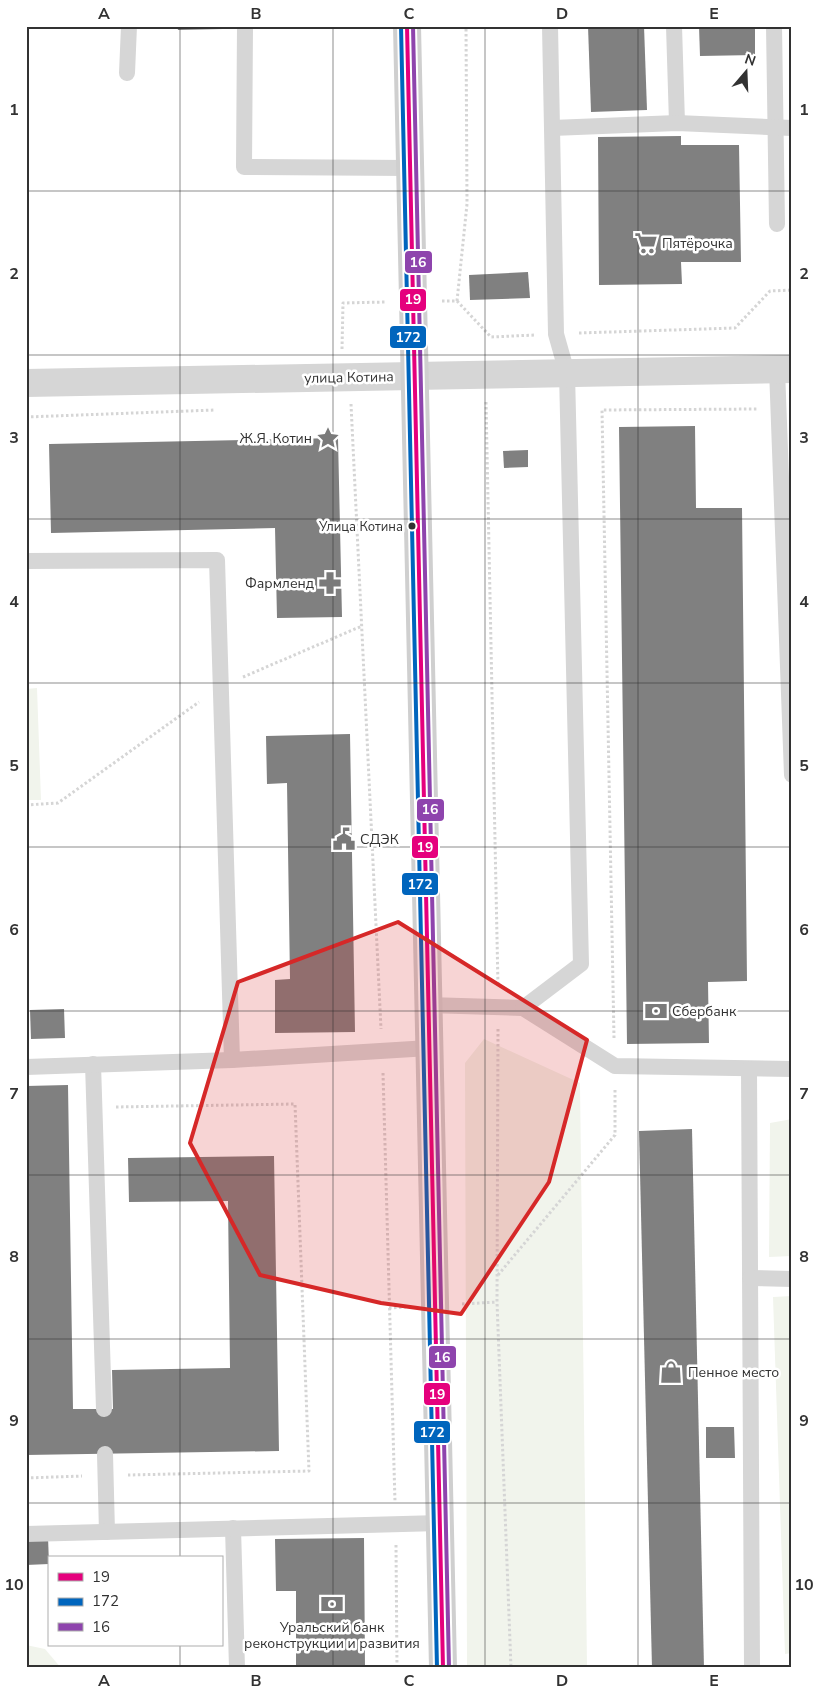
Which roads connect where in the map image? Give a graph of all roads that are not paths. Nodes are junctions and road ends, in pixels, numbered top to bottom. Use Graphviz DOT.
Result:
graph roads {
  1 [pos="129,26"];
  2 [pos="245,26"];
  3 [pos="407,26"];
  4 [pos="550,26"];
  5 [pos="674,26"];
  6 [pos="774,26"];
  7 [pos="127,73"];
  8 [pos="677,123"];
  9 [pos="552,128"];
  10 [pos="792,128"];
  11 [pos="774,129"];
  12 [pos="410,168"];
  13 [pos="777,224"];
  14 [pos="784,369"];
  15 [pos="567,373"];
  16 [pos="414,376"];
  17 [pos="26,383"];
  18 [pos="26,561"];
  19 [pos="792,774"];
  20 [pos="428,1005"];
  21 [pos="523,1008"];
  22 [pos="429,1048"];
  23 [pos="232,1060"];
  24 [pos="93,1064"];
  25 [pos="26,1067"];
  26 [pos="749,1069"];
  27 [pos="792,1069"];
  28 [pos="750,1278"];
  29 [pos="792,1279"];
  30 [pos="104,1409"];
  31 [pos="105,1454"];
  32 [pos="440,1523"];
  33 [pos="232,1528"];
  34 [pos="107,1532"];
  35 [pos="26,1534"];
  36 [pos="237,1668"];
  37 [pos="443,1668"];
  38 [pos="752,1668"];
  1 -- 7 [label="lane"];
  2 -- 12 [label="lane"];
  3 -- 12 [label="main road"];
  4 -- 9 [label="lane"];
  5 -- 8 [label="lane"];
  6 -- 11 [label="lane"];
  8 -- 9 [label="lane"];
  8 -- 11 [label="lane"];
  9 -- 15 [label="lane"];
  10 -- 11 [label="lane"];
  11 -- 13 [label="lane"];
  12 -- 16 [label="main road"];
  14 -- 15 [label="street, улица Котина"];
  14 -- 19 [label="lane"];
  15 -- 16 [label="street, улица Котина"];
  15 -- 21 [label="lane"];
  16 -- 17 [label="street, улица Котина"];
  16 -- 20 [label="main road"];
  18 -- 23 [label="lane"];
  20 -- 21 [label="lane"];
  20 -- 22 [label="main road"];
  21 -- 26 [label="lane"];
  22 -- 23 [label="lane"];
  22 -- 32 [label="main road"];
  23 -- 24 [label="lane"];
  24 -- 25 [label="lane"];
  24 -- 30 [label="lane"];
  26 -- 27 [label="lane"];
  26 -- 28 [label="lane"];
  28 -- 29 [label="lane"];
  28 -- 38 [label="lane"];
  31 -- 34 [label="lane"];
  32 -- 33 [label="lane"];
  32 -- 37 [label="main road"];
  33 -- 34 [label="lane"];
  33 -- 36 [label="lane"];
  34 -- 35 [label="lane"];
}
